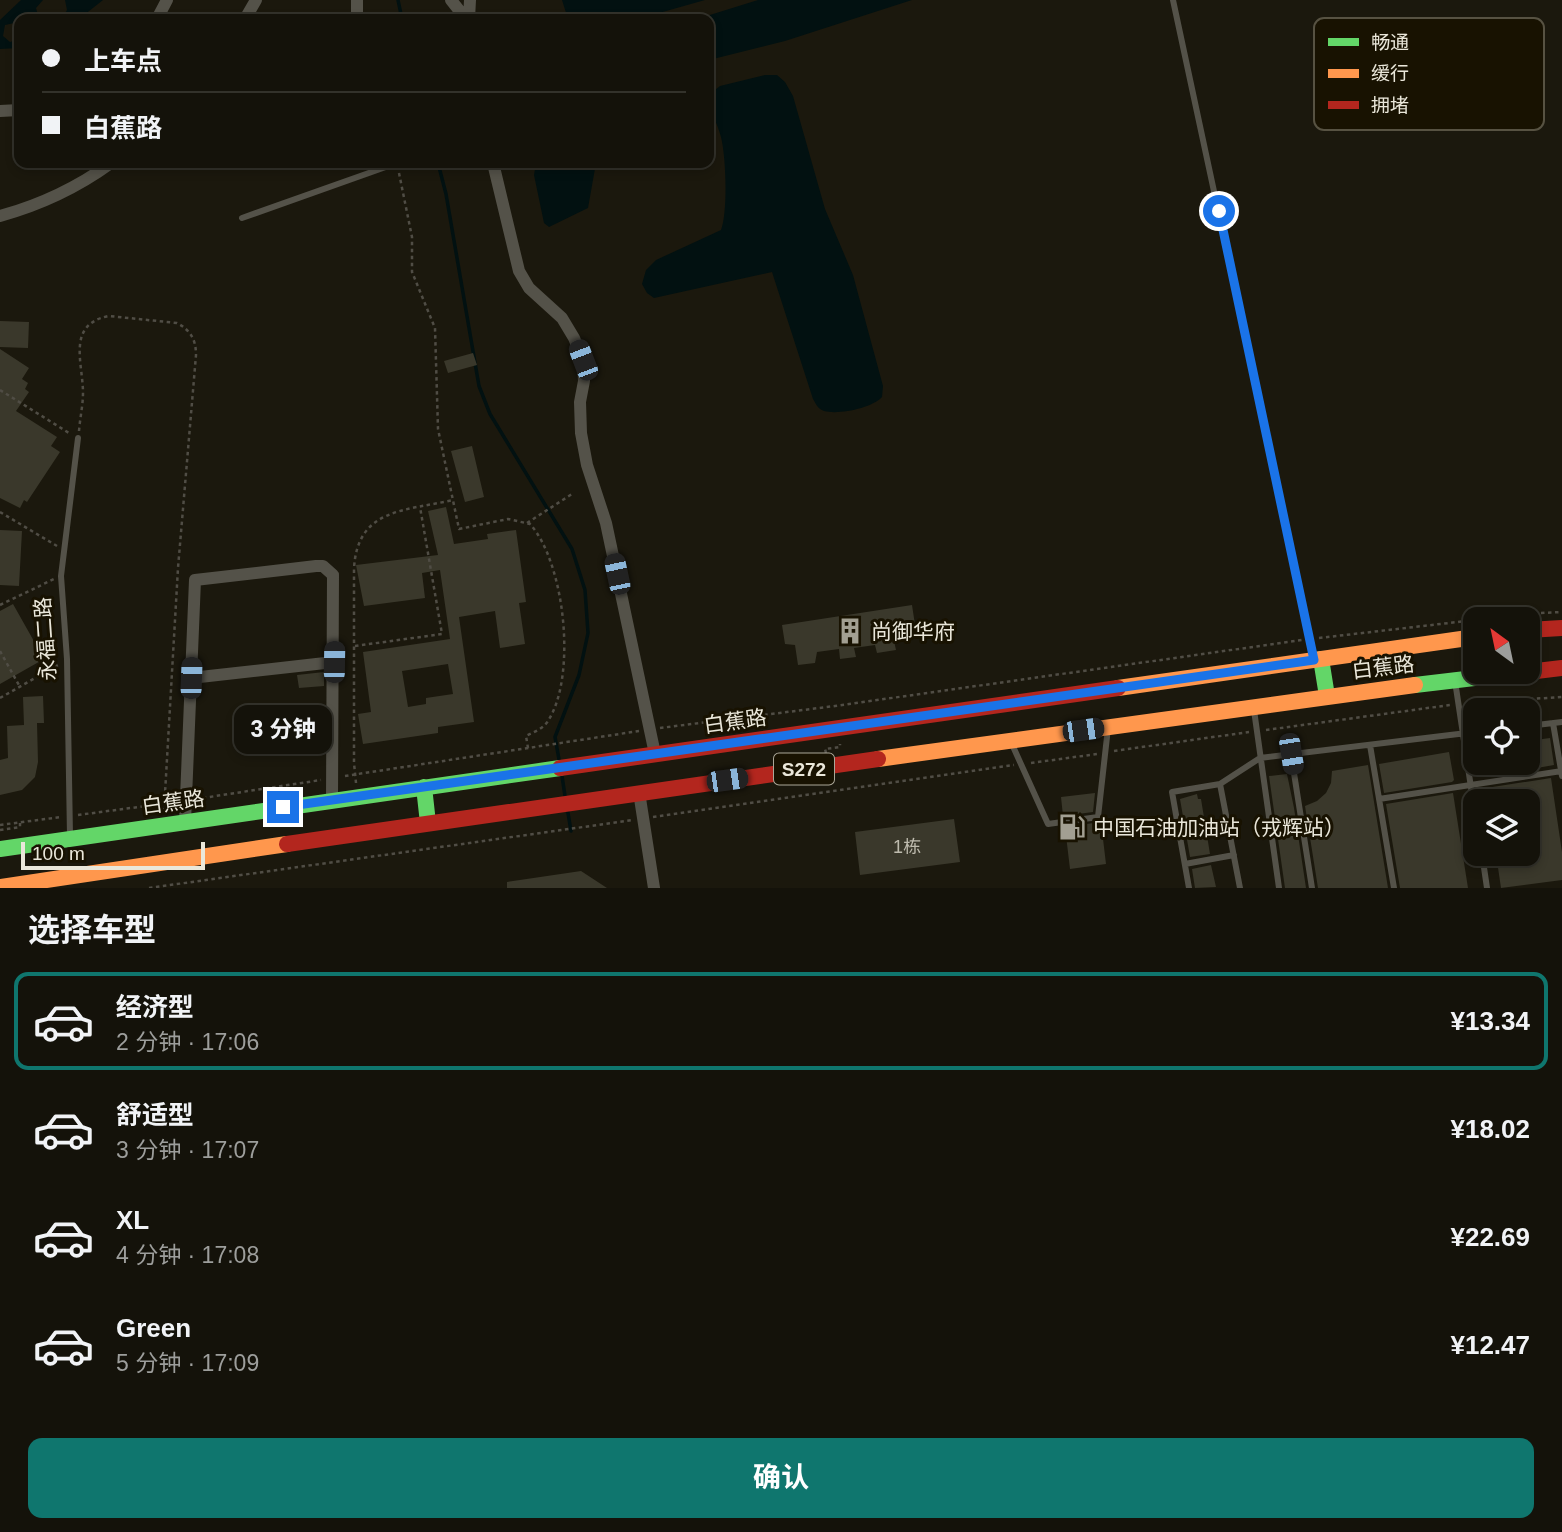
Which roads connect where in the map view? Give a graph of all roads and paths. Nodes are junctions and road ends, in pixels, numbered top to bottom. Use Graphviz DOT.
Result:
graph roads {
  1 [pos="451,0"];
  2 [pos="1173,0"];
  3 [pos="463,14"];
  4 [pos="104,168"];
  5 [pos="383,168"];
  6 [pos="398,168"];
  7 [pos="494,168"];
  8 [pos="0,216"];
  9 [pos="242,218"];
  10 [pos="0,390"];
  11 [pos="78,438"];
  12 [pos="572,494"];
  13 [pos="453,500"];
  14 [pos="420,507"];
  15 [pos="0,512"];
  16 [pos="527,523"];
  17 [pos="62,549"];
  18 [pos="61,576"];
  19 [pos="0,605"];
  20 [pos="1463,622"];
  21 [pos="1562,628"];
  22 [pos="1540,629"];
  23 [pos="1310,639"];
  24 [pos="1463,639"];
  25 [pos="353,646"];
  26 [pos="0,652"];
  27 [pos="68,659"];
  28 [pos="1318,659"];
  29 [pos="334,662"];
  30 [pos="1562,668"];
  31 [pos="1540,670"];
  32 [pos="191,678"];
  33 [pos="1463,678"];
  34 [pos="1455,679"];
  35 [pos="20,687"];
  36 [pos="1327,696"];
  37 [pos="1562,697"];
  38 [pos="0,698"];
  39 [pos="1458,704"];
  40 [pos="1253,706"];
  41 [pos="1562,722"];
  42 [pos="1553,723"];
  43 [pos="1540,725"];
  44 [pos="1108,726"];
  45 [pos="650,730"];
  46 [pos="1256,731"];
  47 [pos="1463,734"];
  48 [pos="1011,740"];
  49 [pos="1370,745"];
  50 [pos="528,748"];
  51 [pos="1105,752"];
  52 [pos="655,754"];
  53 [pos="1291,754"];
  54 [pos="1260,758"];
  55 [pos="1021,764"];
  56 [pos="1562,773"];
  57 [pos="355,775"];
  58 [pos="1469,775"];
  59 [pos="333,778"];
  60 [pos="1220,783"];
  61 [pos="1471,785"];
  62 [pos="424,787"];
  63 [pos="1472,789"];
  64 [pos="639,792"];
  65 [pos="358,797"];
  66 [pos="1379,799"];
  67 [pos="185,800"];
  68 [pos="332,800"];
  69 [pos="164,804"];
  70 [pos="70,816"];
  71 [pos="643,819"];
  72 [pos="184,822"];
  73 [pos="428,823"];
  74 [pos="163,825"];
  75 [pos="0,828"];
  76 [pos="70,838"];
  77 [pos="0,849"];
  78 [pos="1234,855"];
  79 [pos="1185,864"];
  80 [pos="1484,866"];
  81 [pos="81,882"];
  82 [pos="13,887"];
  83 [pos="149,888"];
  84 [pos="654,888"];
  85 [pos="1189,888"];
  86 [pos="1240,888"];
  87 [pos="1279,888"];
  88 [pos="1312,888"];
  89 [pos="1394,888"];
  90 [pos="1487,888"];
  1 -- 3 [label="street"];
  2 -- 23 [label="lane"];
  4 -- 8 [label="street"];
  5 -- 9 [label="lane"];
  6 -- 13 [label="path"];
  7 -- 45 [label="street"];
  10 -- 11 [label="path"];
  11 -- 17 [label="lane, 永福二路"];
  11 -- 69 [label="path"];
  12 -- 16 [label="path"];
  13 -- 14 [label="path"];
  13 -- 16 [label="path"];
  14 -- 25 [label="path"];
  14 -- 25 [label="path"];
  15 -- 17 [label="path"];
  16 -- 50 [label="path"];
  17 -- 18 [label="lane, 永福二路"];
  18 -- 19 [label="path"];
  18 -- 27 [label="lane, 永福二路"];
  20 -- 23 [label="path"];
  21 -- 22 [label="main road"];
  23 -- 28 [label="lane"];
  23 -- 45 [label="path"];
  24 -- 28 [label="main road, 白蕉路 / S272"];
  25 -- 57 [label="path"];
  26 -- 35 [label="path"];
  27 -- 35 [label="path"];
  27 -- 70 [label="lane, 永福二路"];
  28 -- 36 [label="main road"];
  28 -- 52 [label="main road, 白蕉路 / S272"];
  29 -- 32 [label="street"];
  29 -- 32 [label="street"];
  29 -- 59 [label="street"];
  30 -- 31 [label="main road, 白蕉路 / S272"];
  32 -- 67 [label="street"];
  33 -- 34 [label="main road, 白蕉路 / S272"];
  34 -- 36 [label="main road, 白蕉路 / S272"];
  34 -- 39 [label="lane"];
  35 -- 38 [label="path"];
  36 -- 40 [label="main road, 白蕉路 / S272"];
  37 -- 39 [label="path"];
  39 -- 46 [label="path"];
  39 -- 47 [label="lane"];
  40 -- 44 [label="main road, 白蕉路 / S272"];
  40 -- 46 [label="lane"];
  41 -- 42 [label="lane"];
  42 -- 43 [label="lane"];
  42 -- 56 [label="lane"];
  44 -- 48 [label="main road, 白蕉路 / S272"];
  44 -- 51 [label="lane"];
  45 -- 50 [label="path"];
  45 -- 52 [label="street"];
  46 -- 51 [label="path"];
  46 -- 54 [label="lane"];
  47 -- 49 [label="lane"];
  48 -- 55 [label="lane"];
  48 -- 64 [label="main road, 白蕉路 / S272"];
  49 -- 53 [label="lane"];
  49 -- 66 [label="lane"];
  50 -- 57 [label="path"];
  51 -- 55 [label="path"];
  51 -- 55 [label="lane"];
  52 -- 62 [label="main road, 白蕉路 / S272"];
  53 -- 54 [label="lane"];
  53 -- 88 [label="lane"];
  54 -- 60 [label="lane"];
  54 -- 87 [label="lane"];
  55 -- 71 [label="path"];
  56 -- 61 [label="lane"];
  57 -- 59 [label="path"];
  57 -- 65 [label="path"];
  58 -- 61 [label="lane"];
  59 -- 67 [label="path"];
  59 -- 68 [label="street"];
  60 -- 78 [label="lane"];
  60 -- 79 [label="lane"];
  61 -- 63 [label="lane"];
  61 -- 66 [label="lane"];
  62 -- 65 [label="main road, 白蕉路 / S272"];
  62 -- 73 [label="main road"];
  64 -- 71 [label="street"];
  64 -- 73 [label="main road, 白蕉路 / S272"];
  65 -- 68 [label="main road, 白蕉路 / S272"];
  66 -- 89 [label="lane"];
  67 -- 69 [label="path"];
  67 -- 72 [label="street"];
  68 -- 72 [label="main road, 白蕉路 / S272"];
  69 -- 70 [label="path"];
  69 -- 74 [label="path"];
  70 -- 75 [label="path"];
  70 -- 76 [label="lane, 永福二路"];
  71 -- 83 [label="path"];
  71 -- 84 [label="street"];
  72 -- 74 [label="main road, 白蕉路 / S272"];
  73 -- 81 [label="main road, 白蕉路 / S272"];
  74 -- 76 [label="main road, 白蕉路 / S272"];
  76 -- 77 [label="main road, 白蕉路 / S272"];
  78 -- 79 [label="lane"];
  78 -- 86 [label="lane"];
  79 -- 85 [label="lane"];
  80 -- 90 [label="lane"];
  81 -- 82 [label="main road, 白蕉路 / S272"];
}
